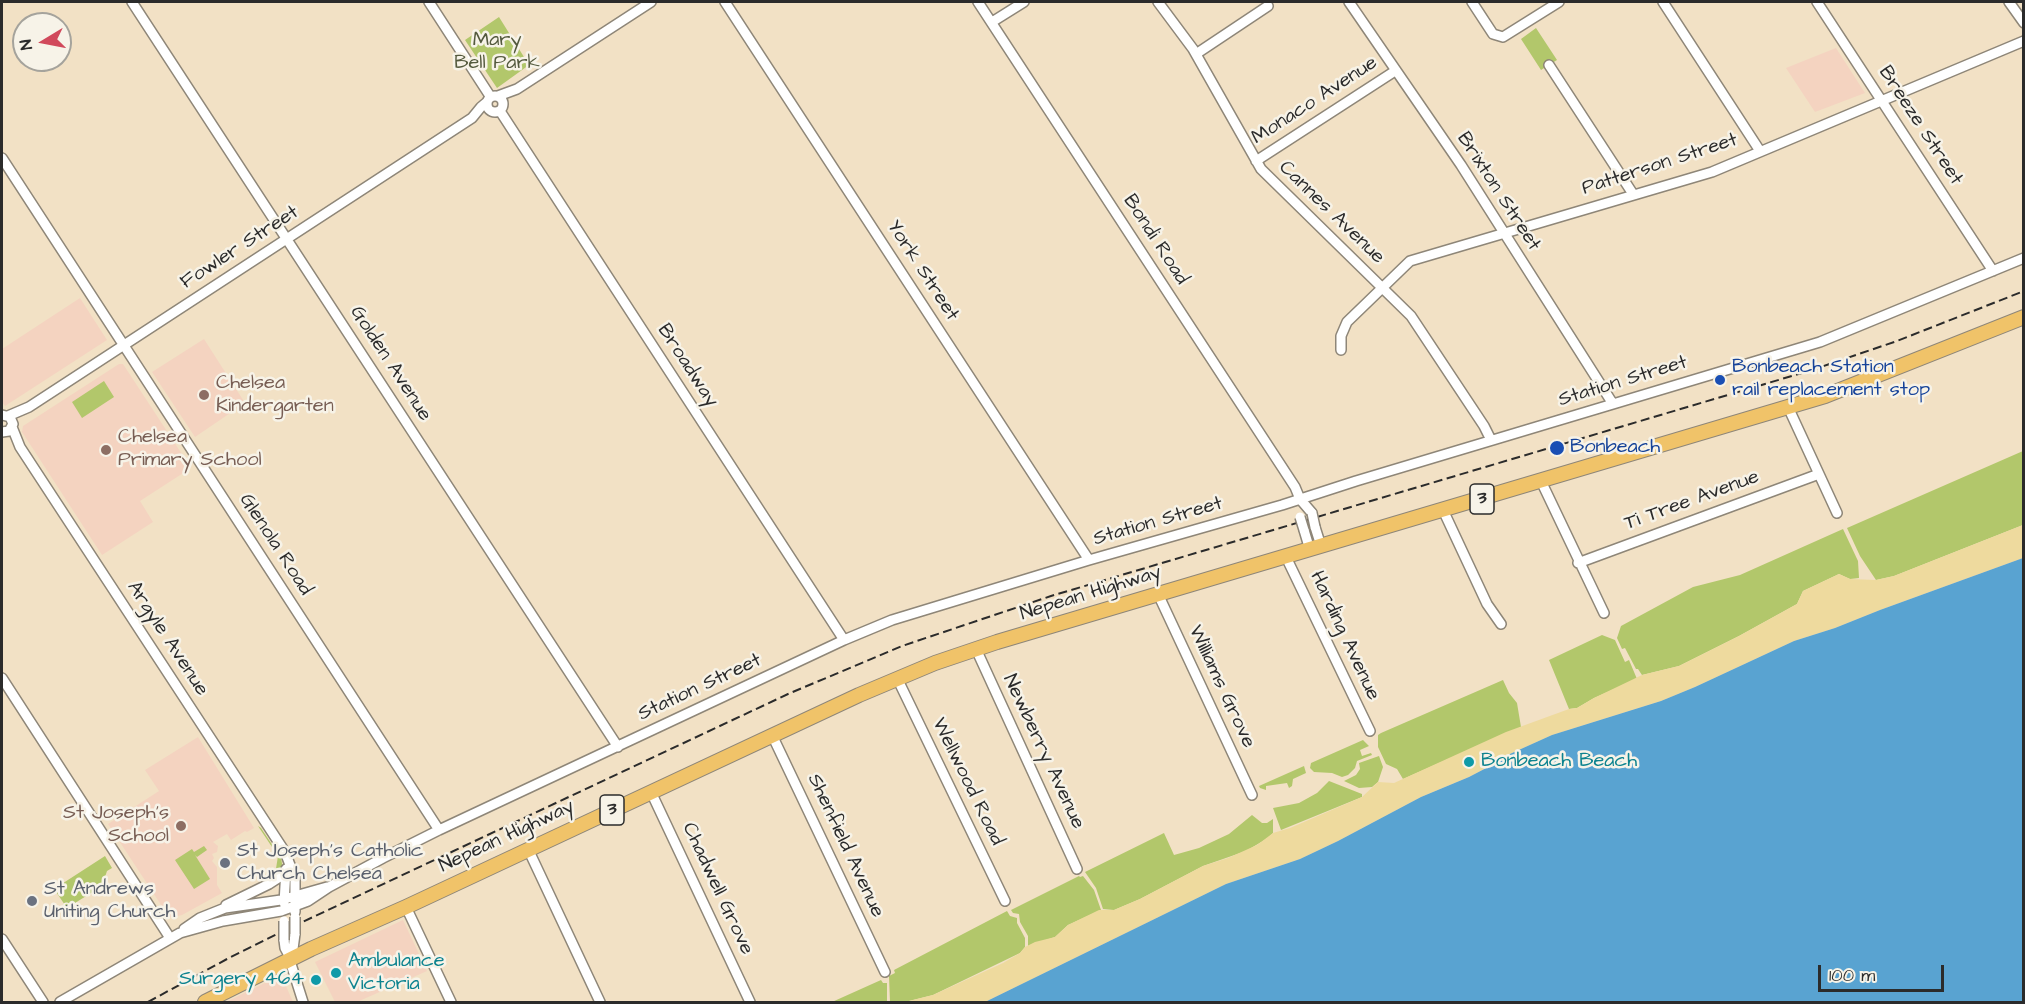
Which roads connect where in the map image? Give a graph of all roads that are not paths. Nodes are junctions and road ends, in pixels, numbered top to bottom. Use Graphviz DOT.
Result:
graph roads {
  1 [pos="132,2"];
  2 [pos="429,2"];
  3 [pos="648,2"];
  4 [pos="725,2"];
  5 [pos="978,2"];
  6 [pos="1024,2"];
  7 [pos="1158,2"];
  8 [pos="1349,2"];
  9 [pos="1472,2"];
  10 [pos="1559,2"];
  11 [pos="1663,2"];
  12 [pos="1817,2"];
  13 [pos="2009,2"];
  14 [pos="1268,6"];
  15 [pos="992,22"];
  16 [pos="2024,23"];
  17 [pos="2024,41"];
  18 [pos="1196,54"];
  19 [pos="1550,65"];
  20 [pos="1395,71"];
  21 [pos="1881,100"];
  22 [pos="495,103"];
  23 [pos="1760,151"];
  24 [pos="2,158"];
  25 [pos="1256,161"];
  26 [pos="1633,195"];
  27 [pos="1503,233"];
  28 [pos="287,239"];
  29 [pos="2024,258"];
  30 [pos="1993,271"];
  31 [pos="1382,287"];
  32 [pos="2024,317"];
  33 [pos="123,346"];
  34 [pos="1341,350"];
  35 [pos="1613,405"];
  36 [pos="1788,407"];
  37 [pos="6,421"];
  38 [pos="1491,440"];
  39 [pos="1819,474"];
  40 [pos="1541,481"];
  41 [pos="1300,499"];
  42 [pos="1443,510"];
  43 [pos="1837,513"];
  44 [pos="1315,548"];
  45 [pos="1286,556"];
  46 [pos="1089,560"];
  47 [pos="1578,562"];
  48 [pos="1158,594"];
  49 [pos="1604,613"];
  50 [pos="1501,624"];
  51 [pos="844,640"];
  52 [pos="976,649"];
  53 [pos="2,678"];
  54 [pos="897,678"];
  55 [pos="1370,731"];
  56 [pos="772,735"];
  57 [pos="618,747"];
  58 [pos="651,792"];
  59 [pos="1252,795"];
  60 [pos="440,830"];
  61 [pos="528,849"];
  62 [pos="285,852"];
  63 [pos="1077,869"];
  64 [pos="286,873"];
  65 [pos="329,887"];
  66 [pos="296,896"];
  67 [pos="284,899"];
  68 [pos="1005,901"];
  69 [pos="295,907"];
  70 [pos="406,907"];
  71 [pos="284,910"];
  72 [pos="211,912"];
  73 [pos="180,933"];
  74 [pos="170,938"];
  75 [pos="2,939"];
  76 [pos="291,958"];
  77 [pos="885,972"];
  78 [pos="43,1002"];
  79 [pos="60,1002"];
  80 [pos="205,1002"];
  81 [pos="303,1002"];
  82 [pos="451,1002"];
  83 [pos="600,1002"];
  84 [pos="750,1002"];
  1 -- 28 [label="street, Golden Avenue"];
  2 -- 22 [label="street, Broadway"];
  3 -- 22 [label="street, Fowler Street"];
  4 -- 46 [label="street, York Street"];
  5 -- 15 [label="street, Bondi Road"];
  6 -- 15 [label="street"];
  7 -- 18 [label="street, Cannes Avenue"];
  8 -- 20 [label="street, Brixton Street"];
  9 -- 10 [label="street"];
  11 -- 23 [label="street"];
  12 -- 21 [label="street, Breeze Street"];
  13 -- 16 [label="street"];
  14 -- 18 [label="street"];
  15 -- 41 [label="street, Bondi Road"];
  17 -- 21 [label="street, Patterson Street"];
  18 -- 25 [label="street, Cannes Avenue"];
  19 -- 26 [label="street"];
  20 -- 25 [label="street, Monaco Avenue"];
  20 -- 27 [label="street, Brixton Street"];
  21 -- 23 [label="street, Patterson Street"];
  21 -- 30 [label="street, Breeze Street"];
  22 -- 28 [label="street, Fowler Street"];
  22 -- 51 [label="street, Broadway"];
  23 -- 26 [label="street, Patterson Street"];
  24 -- 33 [label="street, Glenola Road"];
  25 -- 31 [label="street, Cannes Avenue"];
  26 -- 27 [label="street, Patterson Street"];
  27 -- 31 [label="street, Patterson Street"];
  27 -- 35 [label="street, Brixton Street"];
  28 -- 33 [label="street, Fowler Street"];
  28 -- 57 [label="street, Golden Avenue"];
  29 -- 30 [label="street, Station Street"];
  30 -- 35 [label="street, Station Street"];
  31 -- 34 [label="street, Patterson Street"];
  31 -- 38 [label="street, Cannes Avenue"];
  32 -- 36 [label="highway, Nepean Highway / 3"];
  33 -- 37 [label="street, Fowler Street"];
  33 -- 60 [label="street, Glenola Road"];
  35 -- 38 [label="street, Station Street"];
  36 -- 39 [label="street"];
  36 -- 40 [label="highway, Nepean Highway / 3"];
  37 -- 62 [label="street, Argyle Avenue"];
  38 -- 41 [label="street, Station Street"];
  39 -- 43 [label="street"];
  39 -- 47 [label="street, Ti Tree Avenue"];
  40 -- 42 [label="highway, Nepean Highway / 3"];
  40 -- 47 [label="street"];
  41 -- 44 [label="street, Bondi Road, bridge"];
  41 -- 44 [label="street, Bondi Road, bridge"];
  41 -- 46 [label="street, Station Street"];
  42 -- 44 [label="highway, Nepean Highway / 3"];
  42 -- 50 [label="street"];
  44 -- 45 [label="highway, Nepean Highway / 3"];
  45 -- 48 [label="highway, Nepean Highway / 3"];
  45 -- 55 [label="street, Harding Avenue"];
  46 -- 51 [label="street, Station Street"];
  47 -- 49 [label="street"];
  48 -- 52 [label="highway, Nepean Highway / 3"];
  48 -- 59 [label="street, Williams Grove"];
  51 -- 57 [label="street, Station Street"];
  52 -- 54 [label="highway, Nepean Highway / 3"];
  52 -- 63 [label="street, Newberry Avenue"];
  53 -- 74 [label="street"];
  54 -- 56 [label="highway, Nepean Highway / 3"];
  54 -- 68 [label="street, Wellwood Road"];
  56 -- 58 [label="highway, Nepean Highway / 3"];
  56 -- 77 [label="street, Shenfield Avenue"];
  57 -- 60 [label="street, Station Street"];
  58 -- 61 [label="highway, Nepean Highway / 3"];
  58 -- 84 [label="street, Chadwell Grove"];
  60 -- 65 [label="street, Station Street"];
  61 -- 70 [label="highway, Nepean Highway / 3"];
  61 -- 83 [label="street"];
  62 -- 64 [label="street"];
  62 -- 66 [label="street, Argyle Avenue"];
  64 -- 67 [label="street"];
  64 -- 72 [label="street"];
  65 -- 66 [label="street, Station Street"];
  65 -- 69 [label="street, Station Street"];
  66 -- 67 [label="street, Station Street"];
  66 -- 69 [label="street, Argyle Avenue"];
  67 -- 71 [label="street"];
  67 -- 72 [label="street, Station Street"];
  69 -- 71 [label="street, Station Street"];
  69 -- 76 [label="street, Argyle Avenue, bridge"];
  70 -- 76 [label="highway, Nepean Highway / 3"];
  70 -- 82 [label="street"];
  71 -- 73 [label="street, Station Street"];
  71 -- 76 [label="street, bridge"];
  72 -- 73 [label="street, Station Street"];
  73 -- 74 [label="street, Station Street"];
  74 -- 79 [label="street, Station Street"];
  75 -- 78 [label="street"];
  76 -- 80 [label="highway, Nepean Highway / 3"];
  76 -- 81 [label="street"];
}
